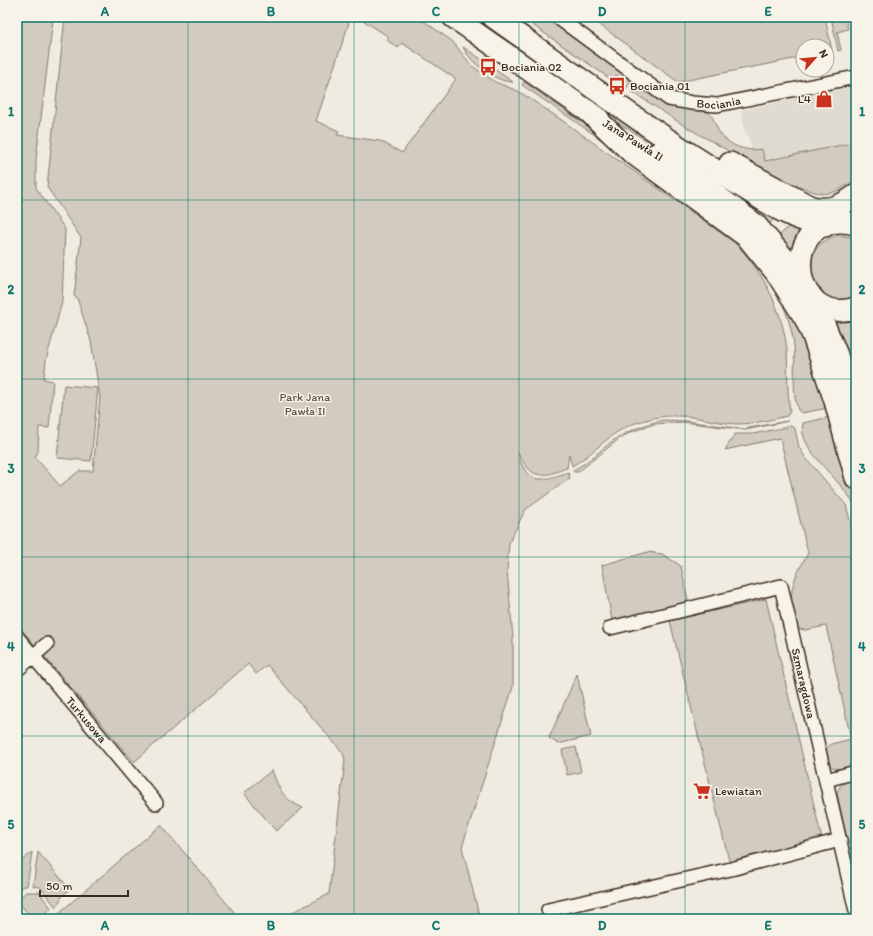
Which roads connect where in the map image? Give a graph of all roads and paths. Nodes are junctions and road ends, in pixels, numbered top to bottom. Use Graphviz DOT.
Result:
graph roads {
  1 [pos="453,17"];
  2 [pos="493,17"];
  3 [pos="557,17"];
  4 [pos="856,77"];
  5 [pos="588,111"];
  6 [pos="667,138"];
  7 [pos="856,195"];
  8 [pos="845,221"];
  9 [pos="801,278"];
  10 [pos="813,298"];
  11 [pos="856,308"];
  12 [pos="856,427"];
  13 [pos="856,478"];
  14 [pos="610,628"];
  15 [pos="17,637"];
  16 [pos="47,644"];
  17 [pos="33,656"];
  18 [pos="17,670"];
  19 [pos="856,772"];
  20 [pos="826,780"];
  21 [pos="156,804"];
  22 [pos="840,840"];
  23 [pos="854,888"];
  24 [pos="548,910"];
  25 [pos="856,911"];
  1 -- 5 [label="main road, Jana Pawła II"];
  2 -- 6 [label="main road, Jana Pawła II"];
  3 -- 4 [label="street, Bociania"];
  5 -- 9 [label="main road, Jana Pawła II"];
  5 -- 13 [label="main road"];
  6 -- 7 [label="main road"];
  6 -- 8 [label="main road, Jana Pawła II"];
  8 -- 9 [label="main road"];
  9 -- 10 [label="main road, Jana Pawła II"];
  10 -- 11 [label="main road"];
  10 -- 12 [label="main road"];
  14 -- 20 [label="street, Szmaragdowa"];
  15 -- 17 [label="street, Turkusowa"];
  16 -- 17 [label="street"];
  17 -- 18 [label="street"];
  17 -- 21 [label="street, Turkusowa"];
  19 -- 20 [label="street"];
  20 -- 22 [label="street, Szmaragdowa"];
  22 -- 23 [label="street, Szmaragdowa"];
  22 -- 24 [label="street"];
  23 -- 25 [label="street, Szmaragdowa"];
}
